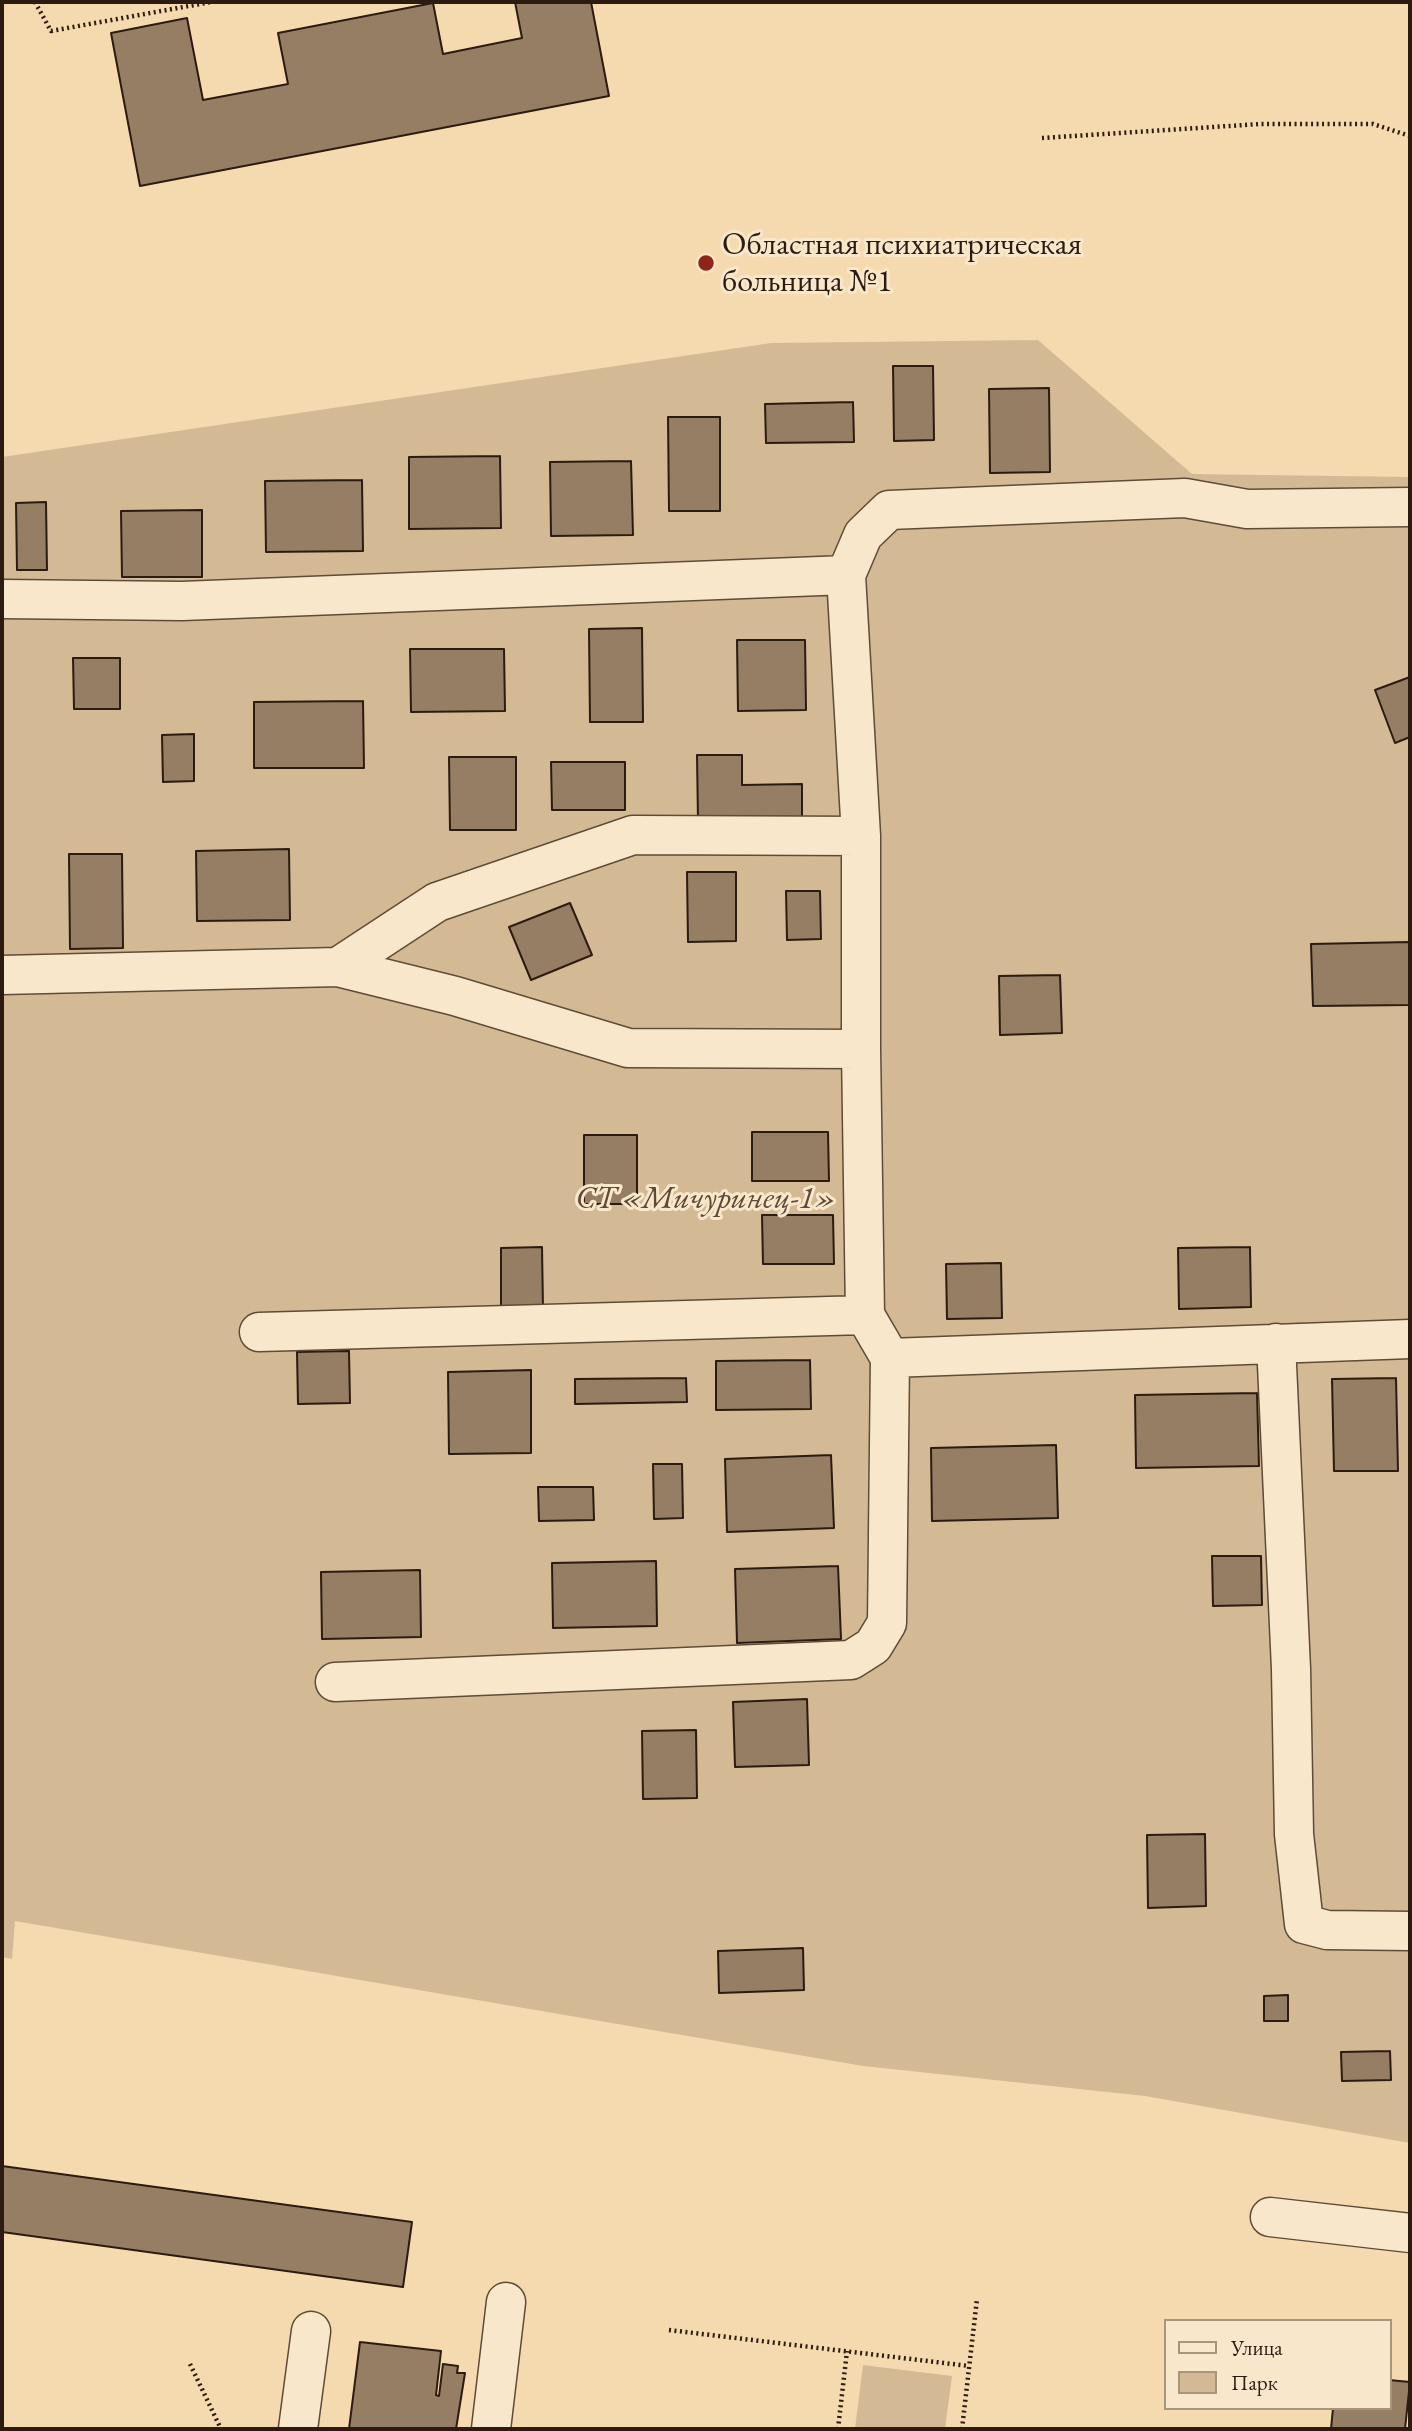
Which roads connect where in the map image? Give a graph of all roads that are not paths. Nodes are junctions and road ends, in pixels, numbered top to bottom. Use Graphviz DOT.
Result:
graph roads {
  1 [pos="1410,507"];
  2 [pos="846,575"];
  3 [pos="2,599"];
  4 [pos="861,836"];
  5 [pos="338,967"];
  6 [pos="2,975"];
  7 [pos="861,1049"];
  8 [pos="865,1315"];
  9 [pos="258,1332"];
  10 [pos="1410,1339"];
  11 [pos="1276,1343"];
  12 [pos="890,1358"];
  13 [pos="335,1682"];
  14 [pos="1410,1931"];
  15 [pos="1270,2217"];
  16 [pos="1410,2233"];
  17 [pos="506,2302"];
  18 [pos="311,2331"];
  19 [pos="298,2429"];
  20 [pos="491,2429"];
  1 -- 2 [label="lane"];
  2 -- 3 [label="lane"];
  2 -- 4 [label="lane"];
  4 -- 5 [label="lane"];
  4 -- 7 [label="lane"];
  5 -- 6 [label="lane"];
  5 -- 7 [label="lane"];
  7 -- 8 [label="lane"];
  8 -- 9 [label="lane"];
  8 -- 12 [label="lane"];
  10 -- 11 [label="lane"];
  11 -- 12 [label="lane"];
  11 -- 14 [label="lane"];
  12 -- 13 [label="lane"];
  15 -- 16 [label="lane"];
  17 -- 20 [label="lane"];
  18 -- 19 [label="lane"];
}
